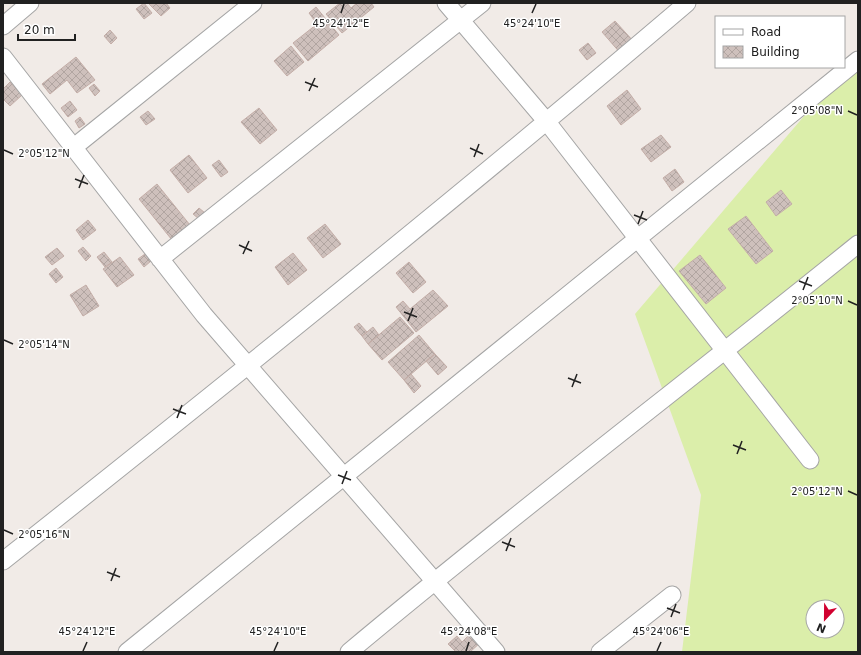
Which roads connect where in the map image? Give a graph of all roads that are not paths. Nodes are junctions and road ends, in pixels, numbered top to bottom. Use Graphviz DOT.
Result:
graph roads {
  1 [pos="30,3"];
  2 [pos="253,3"];
  3 [pos="446,3"];
  4 [pos="482,3"];
  5 [pos="687,3"];
  6 [pos="460,20"];
  7 [pos="3,26"];
  8 [pos="3,57"];
  9 [pos="858,60"];
  10 [pos="547,122"];
  11 [pos="74,147"];
  12 [pos="638,238"];
  13 [pos="858,244"];
  14 [pos="160,259"];
  15 [pos="725,351"];
  16 [pos="248,367"];
  17 [pos="810,460"];
  18 [pos="343,477"];
  19 [pos="3,561"];
  20 [pos="434,581"];
  21 [pos="672,595"];
  22 [pos="128,652"];
  23 [pos="349,652"];
  24 [pos="496,652"];
  25 [pos="600,652"];
  1 -- 7 [label="street"];
  2 -- 11 [label="street"];
  3 -- 6 [label="street"];
  4 -- 6 [label="street"];
  5 -- 10 [label="street"];
  6 -- 10 [label="street"];
  6 -- 14 [label="street"];
  8 -- 11 [label="street"];
  9 -- 12 [label="street"];
  10 -- 12 [label="street"];
  10 -- 16 [label="street"];
  11 -- 14 [label="street"];
  12 -- 15 [label="street"];
  12 -- 18 [label="street"];
  13 -- 15 [label="street"];
  14 -- 16 [label="street"];
  15 -- 17 [label="street"];
  15 -- 20 [label="street"];
  16 -- 18 [label="street"];
  16 -- 19 [label="street"];
  18 -- 20 [label="street"];
  18 -- 22 [label="street"];
  20 -- 23 [label="street"];
  20 -- 24 [label="street"];
  21 -- 25 [label="street"];
}
